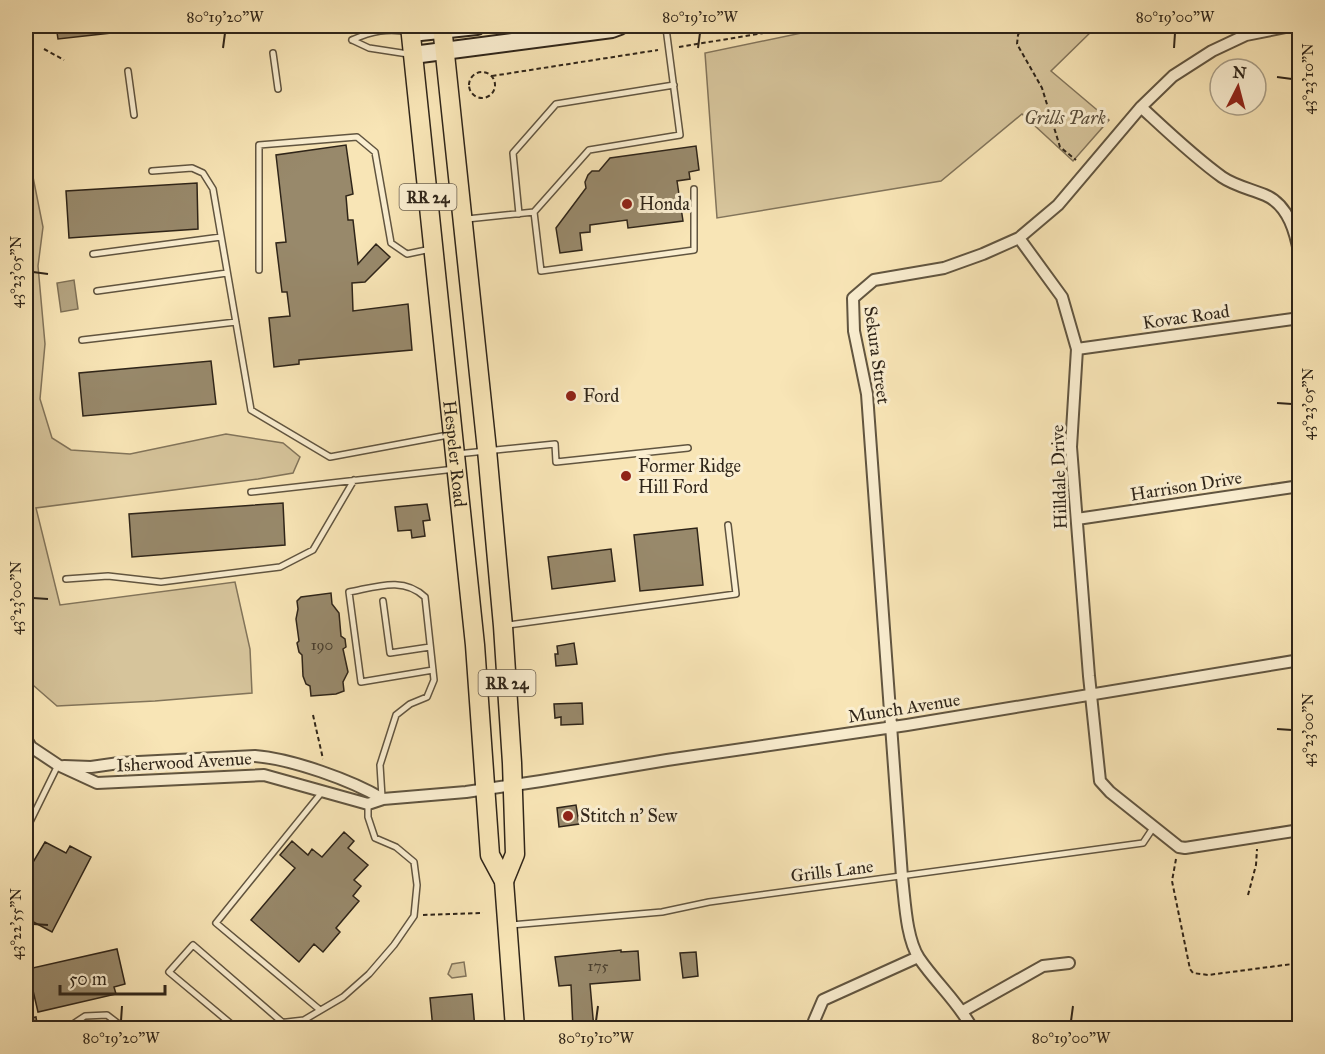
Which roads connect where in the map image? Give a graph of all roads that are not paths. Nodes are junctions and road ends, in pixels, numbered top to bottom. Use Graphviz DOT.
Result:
graph roads {
  1 [pos="477,26"];
  2 [pos="620,26"];
  3 [pos="1291,26"];
  4 [pos="442,27"];
  5 [pos="666,28"];
  6 [pos="410,29"];
  7 [pos="445,51"];
  8 [pos="273,53"];
  9 [pos="413,55"];
  10 [pos="128,71"];
  11 [pos="674,85"];
  12 [pos="278,89"];
  13 [pos="1141,107"];
  14 [pos="134,115"];
  15 [pos="152,171"];
  16 [pos="694,189"];
  17 [pos="534,212"];
  18 [pos="519,214"];
  19 [pos="464,220"];
  20 [pos="221,237"];
  21 [pos="1019,238"];
  22 [pos="434,249"];
  23 [pos="93,254"];
  24 [pos="1299,257"];
  25 [pos="259,270"];
  26 [pos="227,273"];
  27 [pos="97,291"];
  28 [pos="1299,318"];
  29 [pos="236,322"];
  30 [pos="82,340"];
  31 [pos="1077,349"];
  32 [pos="453,434"];
  33 [pos="688,448"];
  34 [pos="488,450"];
  35 [pos="456,462"];
  36 [pos="354,480"];
  37 [pos="1299,486"];
  38 [pos="251,492"];
  39 [pos="1077,519"];
  40 [pos="728,525"];
  41 [pos="66,579"];
  42 [pos="383,601"];
  43 [pos="503,626"];
  44 [pos="430,647"];
  45 [pos="1299,660"];
  46 [pos="433,670"];
  47 [pos="1091,695"];
  48 [pos="891,727"];
  49 [pos="26,739"];
  50 [pos="58,765"];
  51 [pos="513,785"];
  52 [pos="485,789"];
  53 [pos="322,792"];
  54 [pos="383,799"];
  55 [pos="368,804"];
  56 [pos="1153,828"];
  57 [pos="26,830"];
  58 [pos="1299,830"];
  59 [pos="902,877"];
  60 [pos="504,881"];
  61 [pos="507,926"];
  62 [pos="918,957"];
  63 [pos="1069,963"];
  64 [pos="320,1010"];
  65 [pos="963,1011"];
  66 [pos="282,1022"];
  67 [pos="69,1029"];
  68 [pos="124,1029"];
  69 [pos="515,1029"];
  70 [pos="815,1029"];
  71 [pos="972,1029"];
  1 -- 4 [label="main road"];
  2 -- 7 [label="main road"];
  3 -- 13 [label="street, Sekura Street"];
  4 -- 6 [label="main road"];
  4 -- 7 [label="main road, Hespeler Road / RR 24"];
  5 -- 11 [label="lane"];
  6 -- 9 [label="main road, Hespeler Road / RR 24"];
  6 -- 9 [label="lane"];
  7 -- 9 [label="main road"];
  7 -- 19 [label="main road, Hespeler Road / RR 24"];
  8 -- 12 [label="lane"];
  9 -- 22 [label="main road, Hespeler Road / RR 24"];
  10 -- 14 [label="lane"];
  11 -- 17 [label="lane"];
  11 -- 18 [label="lane"];
  13 -- 21 [label="street, Sekura Street"];
  13 -- 24 [label="street"];
  15 -- 20 [label="lane"];
  16 -- 17 [label="lane"];
  17 -- 18 [label="lane"];
  18 -- 19 [label="lane"];
  19 -- 34 [label="main road, Hespeler Road / RR 24"];
  20 -- 23 [label="lane"];
  20 -- 26 [label="lane"];
  21 -- 31 [label="street, Hilldale Drive"];
  21 -- 48 [label="street, Sekura Street"];
  22 -- 25 [label="lane"];
  22 -- 32 [label="main road, Hespeler Road / RR 24"];
  26 -- 27 [label="lane"];
  26 -- 29 [label="lane"];
  28 -- 31 [label="street, Kovac Road"];
  29 -- 30 [label="lane"];
  29 -- 32 [label="lane"];
  31 -- 39 [label="street, Hilldale Drive"];
  32 -- 35 [label="main road, Hespeler Road / RR 24"];
  33 -- 34 [label="lane"];
  34 -- 35 [label="lane"];
  34 -- 43 [label="main road, Hespeler Road / RR 24"];
  35 -- 36 [label="lane"];
  35 -- 52 [label="main road, Hespeler Road / RR 24"];
  36 -- 38 [label="lane"];
  36 -- 41 [label="lane"];
  37 -- 39 [label="street, Harrison Drive"];
  39 -- 47 [label="street, Hilldale Drive"];
  40 -- 43 [label="lane"];
  42 -- 44 [label="lane"];
  43 -- 51 [label="main road, Hespeler Road / RR 24"];
  44 -- 46 [label="lane"];
  44 -- 46 [label="lane"];
  45 -- 47 [label="street, Munch Avenue"];
  46 -- 54 [label="lane"];
  47 -- 48 [label="street, Munch Avenue"];
  47 -- 56 [label="street, Hilldale Drive"];
  48 -- 51 [label="street, Munch Avenue"];
  48 -- 59 [label="street, Sekura Street"];
  49 -- 50 [label="street, Isherwood Avenue"];
  50 -- 53 [label="street, Isherwood Avenue"];
  50 -- 54 [label="street, Isherwood Avenue"];
  50 -- 57 [label="lane"];
  51 -- 52 [label="street"];
  51 -- 60 [label="main road, Hespeler Road / RR 24"];
  52 -- 54 [label="street"];
  52 -- 60 [label="main road, Hespeler Road / RR 24"];
  53 -- 55 [label="street, Isherwood Avenue"];
  53 -- 64 [label="lane"];
  54 -- 55 [label="street"];
  55 -- 64 [label="lane"];
  56 -- 58 [label="street, Hilldale Drive"];
  56 -- 59 [label="lane, Grills Lane"];
  59 -- 61 [label="lane, Grills Lane"];
  59 -- 62 [label="street, Sekura Street"];
  60 -- 61 [label="main road, Hespeler Road / RR 24"];
  61 -- 69 [label="main road, Hespeler Road / RR 24"];
  62 -- 65 [label="street"];
  62 -- 70 [label="street"];
  63 -- 65 [label="street"];
  64 -- 66 [label="lane"];
  65 -- 71 [label="street"];
  66 -- 66 [label="lane"];
  67 -- 68 [label="lane"];
}
